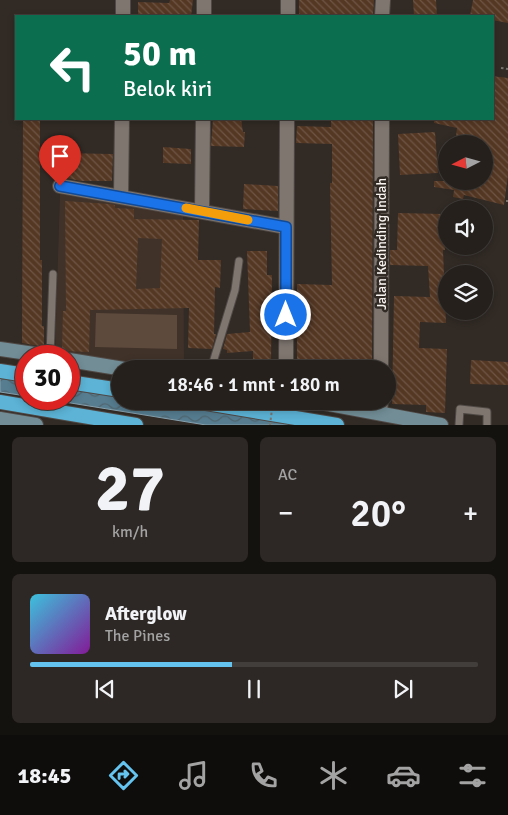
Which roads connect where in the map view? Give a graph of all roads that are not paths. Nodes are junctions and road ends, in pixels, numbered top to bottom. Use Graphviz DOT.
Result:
graph roads {
  1 [pos="123,0"];
  2 [pos="204,0"];
  3 [pos="288,0"];
  4 [pos="382,0"];
  5 [pos="123,15"];
  6 [pos="204,15"];
  7 [pos="288,15"];
  8 [pos="382,15"];
  9 [pos="122,120"];
  10 [pos="203,120"];
  11 [pos="287,120"];
  12 [pos="382,120"];
  13 [pos="60,186"];
  14 [pos="122,197"];
  15 [pos="202,211"];
  16 [pos="286,227"];
  17 [pos="239,261"];
  18 [pos="53,274"];
  19 [pos="50,345"];
  20 [pos="0,349"];
  21 [pos="15,351"];
  22 [pos="214,360"];
  23 [pos="286,360"];
  24 [pos="381,360"];
  25 [pos="80,362"];
  26 [pos="111,367"];
  27 [pos="0,371"];
  28 [pos="15,373"];
  29 [pos="80,384"];
  30 [pos="111,389"];
  31 [pos="0,402"];
  32 [pos="248,410"];
  33 [pos="390,410"];
  34 [pos="0,419"];
  35 [pos="36,425"];
  36 [pos="136,425"];
  37 [pos="337,425"];
  38 [pos="440,425"];
  39 [pos="459,425"];
  40 [pos="486,425"];
  1 -- 5 [label="street"];
  2 -- 6 [label="street"];
  3 -- 7 [label="street"];
  4 -- 8 [label="street"];
  9 -- 14 [label="street"];
  10 -- 15 [label="street"];
  11 -- 16 [label="street"];
  12 -- 24 [label="street, Jalan Kedinding Indah"];
  13 -- 14 [label="street"];
  14 -- 15 [label="street"];
  15 -- 16 [label="street"];
  16 -- 23 [label="street"];
  17 -- 22 [label="lane"];
  18 -- 19 [label="lane"];
  20 -- 21 [label="main road"];
  25 -- 26 [label="main road"];
  27 -- 28 [label="highway"];
  29 -- 30 [label="highway"];
  31 -- 36 [label="highway"];
  32 -- 37 [label="highway"];
  33 -- 38 [label="main road"];
  34 -- 35 [label="main road"];
  39 -- 40 [label="lane"];
}
